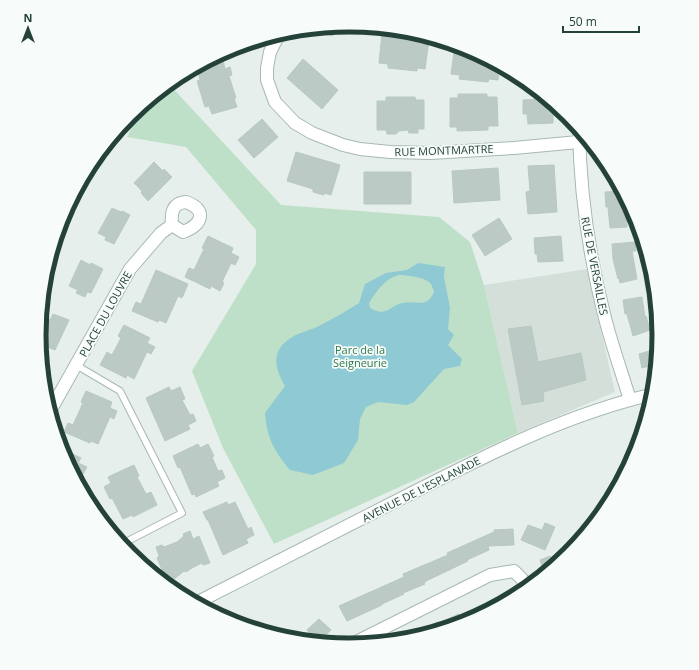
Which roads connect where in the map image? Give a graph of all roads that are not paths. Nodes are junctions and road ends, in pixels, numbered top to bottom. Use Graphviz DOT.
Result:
graph roads {
  1 [pos="275,41"];
  2 [pos="582,141"];
  3 [pos="584,143"];
  4 [pos="172,225"];
  5 [pos="76,365"];
  6 [pos="647,396"];
  7 [pos="630,400"];
  8 [pos="54,403"];
  9 [pos="128,541"];
  10 [pos="524,583"];
  11 [pos="203,600"];
  12 [pos="366,637"];
  1 -- 2 [label="street, RUE MONTMARTRE"];
  3 -- 7 [label="street, RUE DE VERSAILLES"];
  4 -- 5 [label="street, PLACE DU LOUVRE"];
  5 -- 8 [label="street, PLACE DU LOUVRE"];
  5 -- 9 [label="lane"];
  6 -- 7 [label="street, AVENUE DE L'ESPLANADE"];
  7 -- 11 [label="street, AVENUE DE L'ESPLANADE"];
  10 -- 12 [label="street"];
}
